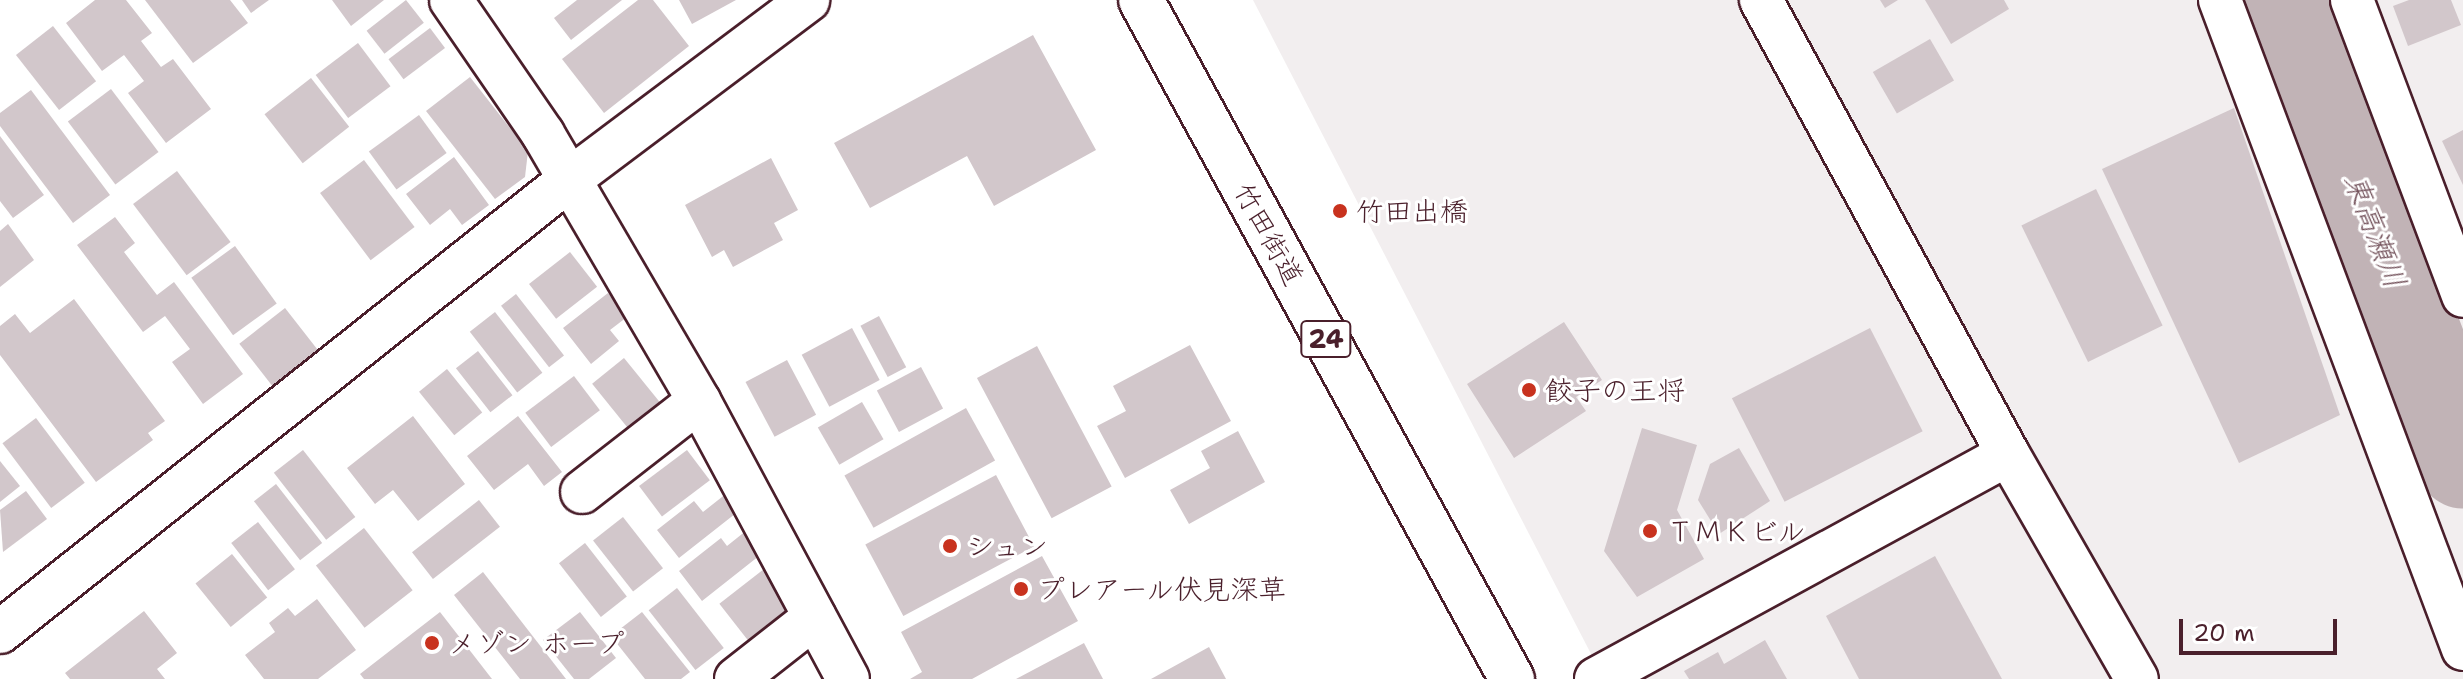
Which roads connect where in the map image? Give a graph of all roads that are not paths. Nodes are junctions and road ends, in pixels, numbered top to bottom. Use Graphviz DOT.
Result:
graph roads {
  1 [pos="451,0"];
  2 [pos="808,0"];
  3 [pos="1141,0"];
  4 [pos="1761,0"];
  5 [pos="2220,0"];
  6 [pos="2352,0"];
  7 [pos="570,179"];
  8 [pos="2463,296"];
  9 [pos="699,401"];
  10 [pos="2008,454"];
  11 [pos="582,492"];
  12 [pos="815,617"];
  13 [pos="0,632"];
  14 [pos="2463,649"];
  15 [pos="736,679"];
  16 [pos="848,679"];
  17 [pos="1512,679"];
  18 [pos="1596,679"];
  19 [pos="2137,679"];
  1 -- 7 [label="street"];
  2 -- 7 [label="street"];
  3 -- 17 [label="highway, 竹田街道 / 24"];
  4 -- 10 [label="street"];
  5 -- 14 [label="street"];
  6 -- 8 [label="street"];
  7 -- 9 [label="street"];
  7 -- 13 [label="street"];
  9 -- 11 [label="street"];
  9 -- 12 [label="street"];
  10 -- 18 [label="street"];
  10 -- 19 [label="street"];
  12 -- 15 [label="street"];
  12 -- 16 [label="street"];
}
